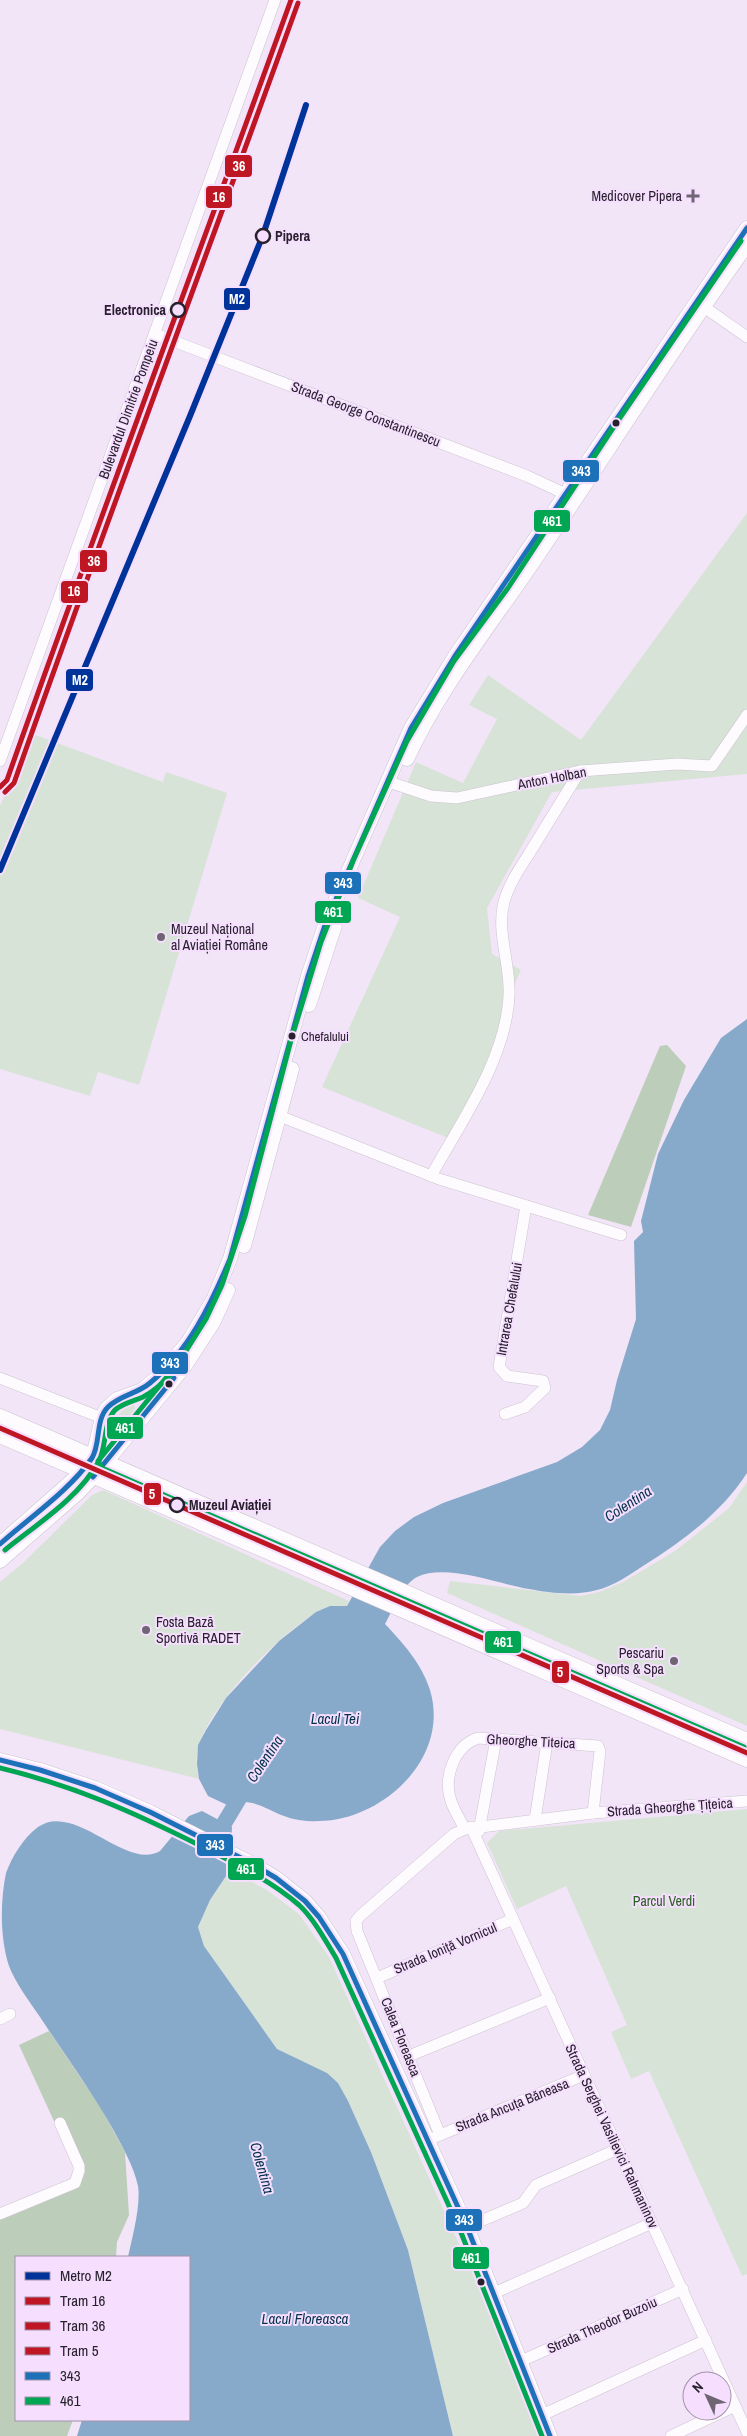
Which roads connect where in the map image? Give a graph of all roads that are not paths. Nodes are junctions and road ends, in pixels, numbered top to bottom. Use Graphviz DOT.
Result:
graph roads {
  1 [pos="276,0"];
  2 [pos="747,228"];
  3 [pos="747,245"];
  4 [pos="704,307"];
  5 [pos="155,334"];
  6 [pos="747,337"];
  7 [pos="571,496"];
  8 [pos="747,715"];
  9 [pos="0,761"];
  10 [pos="580,771"];
  11 [pos="395,784"];
  12 [pos="275,1114"];
  13 [pos="431,1176"];
  14 [pos="526,1206"];
  15 [pos="621,1235"];
  16 [pos="0,1378"];
  17 [pos="130,1393"];
  18 [pos="505,1414"];
  19 [pos="0,1416"];
  20 [pos="102,1418"];
  21 [pos="130,1429"];
  22 [pos="0,1436"];
  23 [pos="99,1458"];
  24 [pos="87,1474"];
  25 [pos="0,1544"];
  26 [pos="0,1561"];
  27 [pos="496,1739"];
  28 [pos="747,1740"];
  29 [pos="547,1742"];
  30 [pos="600,1749"];
  31 [pos="0,1760"];
  32 [pos="747,1760"];
  33 [pos="747,1801"];
  34 [pos="593,1813"];
  35 [pos="536,1820"];
  36 [pos="472,1827"];
  37 [pos="513,1919"];
  38 [pos="356,1926"];
  39 [pos="377,1978"];
  40 [pos="550,1998"];
  41 [pos="408,2056"];
  42 [pos="584,2075"];
  43 [pos="60,2123"];
  44 [pos="432,2134"];
  45 [pos="618,2149"];
  46 [pos="0,2214"];
  47 [pos="652,2223"];
  48 [pos="467,2227"];
  49 [pos="683,2289"];
  50 [pos="494,2293"];
  51 [pos="706,2340"];
  52 [pos="521,2361"];
  53 [pos="735,2406"];
  54 [pos="542,2415"];
  55 [pos="747,2432"];
  56 [pos="550,2436"];
  57 [pos="671,2436"];
  1 -- 5 [label="street, Bulevardul Dimitrie Pompeiu"];
  2 -- 7 [label="main road"];
  3 -- 4 [label="main road"];
  4 -- 6 [label="street"];
  4 -- 7 [label="main road"];
  5 -- 7 [label="street, Strada George Constantinescu"];
  5 -- 9 [label="street, Bulevardul Dimitrie Pompeiu"];
  7 -- 11 [label="main road"];
  7 -- 12 [label="main road"];
  8 -- 10 [label="street, Anton Holban"];
  10 -- 11 [label="street, Anton Holban"];
  10 -- 13 [label="street"];
  11 -- 12 [label="main road"];
  12 -- 13 [label="street"];
  12 -- 17 [label="main road"];
  12 -- 21 [label="main road"];
  13 -- 14 [label="street"];
  14 -- 15 [label="street"];
  14 -- 18 [label="street, Intrarea Chefalului"];
  16 -- 20 [label="street"];
  17 -- 20 [label="main road"];
  17 -- 21 [label="main road"];
  19 -- 23 [label="main road"];
  20 -- 23 [label="main road"];
  21 -- 23 [label="main road"];
  22 -- 24 [label="main road"];
  23 -- 24 [label="main road"];
  23 -- 28 [label="main road"];
  24 -- 25 [label="main road"];
  24 -- 26 [label="main road"];
  24 -- 32 [label="main road"];
  27 -- 29 [label="street, Gheorghe Titeica"];
  27 -- 36 [label="street"];
  27 -- 36 [label="street, Gheorghe Titeica"];
  29 -- 30 [label="street, Gheorghe Titeica"];
  29 -- 35 [label="street"];
  30 -- 34 [label="street, Strada Gheorghe Țițeica"];
  31 -- 44 [label="main road, Calea Floreasca"];
  33 -- 34 [label="street, Strada Gheorghe Țițeica"];
  34 -- 35 [label="street, Strada Gheorghe Țițeica"];
  35 -- 36 [label="street, Strada Gheorghe Țițeica"];
  36 -- 37 [label="street, Strada Serghei Vasilievici Rahmaninov"];
  36 -- 38 [label="street, Strada Gheorghe Țițeica"];
  37 -- 39 [label="street, Strada Ioniță Vornicul"];
  37 -- 40 [label="street, Strada Serghei Vasilievici Rahmaninov"];
  38 -- 39 [label="street, Calea Floreasca"];
  39 -- 41 [label="street, Calea Floreasca"];
  40 -- 41 [label="street"];
  40 -- 42 [label="street, Strada Serghei Vasilievici Rahmaninov"];
  41 -- 44 [label="street, Calea Floreasca"];
  42 -- 44 [label="street, Strada Ancuța Băneasa"];
  42 -- 45 [label="street, Strada Serghei Vasilievici Rahmaninov"];
  43 -- 46 [label="street"];
  44 -- 48 [label="main road, Calea Floreasca"];
  45 -- 47 [label="street, Strada Serghei Vasilievici Rahmaninov"];
  45 -- 48 [label="street"];
  47 -- 49 [label="street, Strada Serghei Vasilievici Rahmaninov"];
  47 -- 50 [label="street"];
  48 -- 50 [label="main road, Calea Floreasca"];
  49 -- 51 [label="street, Strada Serghei Vasilievici Rahmaninov"];
  49 -- 52 [label="street, Strada Theodor Buzoiu"];
  50 -- 52 [label="main road, Calea Floreasca"];
  51 -- 53 [label="street, Strada Serghei Vasilievici Rahmaninov"];
  51 -- 54 [label="street"];
  52 -- 54 [label="main road, Calea Floreasca"];
  53 -- 55 [label="street, Strada Serghei Vasilievici Rahmaninov"];
  53 -- 57 [label="street"];
  54 -- 56 [label="main road, Calea Floreasca"];
}
